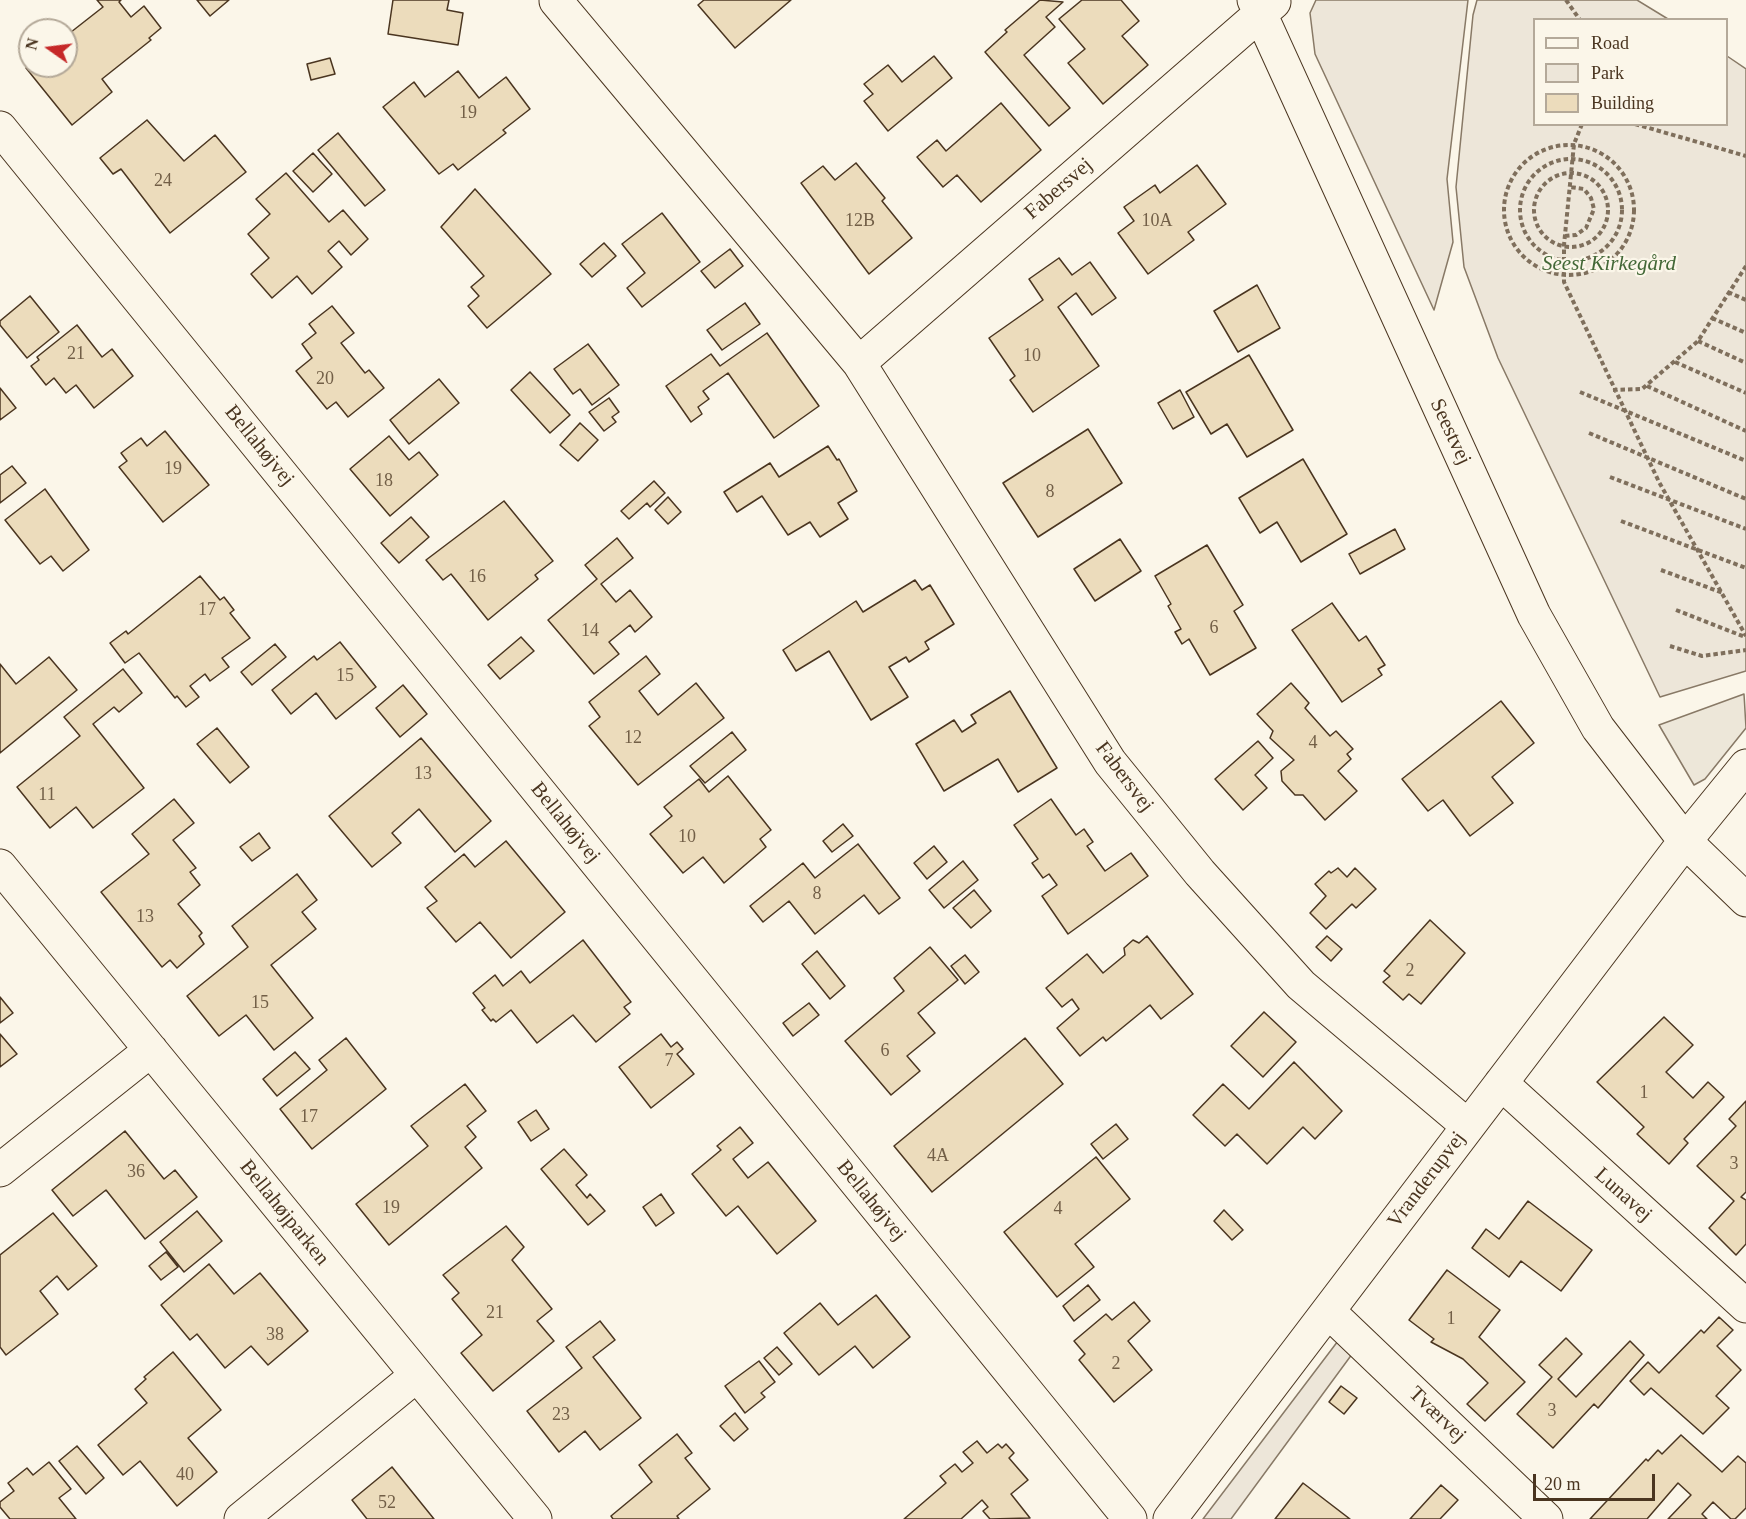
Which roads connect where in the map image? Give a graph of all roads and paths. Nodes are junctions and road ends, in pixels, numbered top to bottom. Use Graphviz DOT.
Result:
graph roads {
  1 [pos="1566,0"];
  2 [pos="556,2"];
  3 [pos="1263,5"];
  4 [pos="1580,18"];
  5 [pos="1581,126"];
  6 [pos="1642,126"];
  7 [pos="0,128"];
  8 [pos="1574,144"];
  9 [pos="1746,156"];
  10 [pos="1572,160"];
  11 [pos="1571,172"];
  12 [pos="1570,187"];
  13 [pos="1565,236"];
  14 [pos="1564,245"];
  15 [pos="1564,261"];
  16 [pos="1745,268"];
  17 [pos="1564,276"];
  18 [pos="1728,292"];
  19 [pos="1746,300"];
  20 [pos="1712,318"];
  21 [pos="1746,333"];
  22 [pos="1698,341"];
  23 [pos="1675,362"];
  24 [pos="859,363"];
  25 [pos="1746,363"];
  26 [pos="1647,386"];
  27 [pos="1613,390"];
  28 [pos="1580,392"];
  29 [pos="1746,393"];
  30 [pos="1623,408"];
  31 [pos="1746,431"];
  32 [pos="1589,433"];
  33 [pos="1649,457"];
  34 [pos="1746,461"];
  35 [pos="1610,477"];
  36 [pos="1746,499"];
  37 [pos="1669,500"];
  38 [pos="1621,521"];
  39 [pos="1746,529"];
  40 [pos="1700,551"];
  41 [pos="1746,568"];
  42 [pos="1661,570"];
  43 [pos="1723,593"];
  44 [pos="1676,610"];
  45 [pos="1746,637"];
  46 [pos="1670,645"];
  47 [pos="1746,650"];
  48 [pos="1746,766"];
  49 [pos="1685,841"];
  50 [pos="0,866"];
  51 [pos="1746,900"];
  52 [pos="151,1050"];
  53 [pos="1501,1083"];
  54 [pos="1468,1126"];
  55 [pos="0,1170"];
  56 [pos="1746,1306"];
  57 [pos="1328,1311"];
  58 [pos="417,1375"];
  59 [pos="241,1519"];
  60 [pos="535,1519"];
  61 [pos="1130,1519"];
  62 [pos="1170,1519"];
  63 [pos="1546,1519"];
  1 -- 4 [label="path"];
  2 -- 24 [label="street, Fabersvej"];
  3 -- 24 [label="street, Fabersvej"];
  3 -- 49 [label="street, Seestvej"];
  5 -- 8 [label="path"];
  6 -- 9 [label="path"];
  7 -- 61 [label="street, Bellahøjvej"];
  8 -- 10 [label="path"];
  8 -- 17 [label="path"];
  8 -- 17 [label="path"];
  10 -- 11 [label="path"];
  10 -- 15 [label="path"];
  10 -- 15 [label="path"];
  11 -- 12 [label="path"];
  11 -- 14 [label="path"];
  11 -- 14 [label="path"];
  12 -- 13 [label="path"];
  12 -- 13 [label="path"];
  13 -- 14 [label="path"];
  14 -- 15 [label="path"];
  15 -- 17 [label="path"];
  16 -- 18 [label="path"];
  17 -- 27 [label="path"];
  18 -- 19 [label="path"];
  18 -- 20 [label="path"];
  20 -- 21 [label="path"];
  20 -- 22 [label="path"];
  22 -- 23 [label="path"];
  22 -- 25 [label="path"];
  23 -- 26 [label="path"];
  23 -- 29 [label="path"];
  24 -- 54 [label="street, Fabersvej"];
  26 -- 27 [label="path"];
  26 -- 31 [label="path"];
  27 -- 30 [label="path"];
  28 -- 30 [label="path"];
  30 -- 33 [label="path"];
  30 -- 34 [label="path"];
  32 -- 33 [label="path"];
  33 -- 36 [label="path"];
  33 -- 37 [label="path"];
  35 -- 37 [label="path"];
  37 -- 39 [label="path"];
  37 -- 40 [label="path"];
  38 -- 40 [label="path"];
  40 -- 41 [label="path"];
  40 -- 43 [label="path"];
  42 -- 43 [label="path"];
  43 -- 45 [label="path"];
  44 -- 45 [label="path"];
  46 -- 47 [label="path"];
  48 -- 49 [label="street"];
  49 -- 51 [label="street, Seestvej"];
  49 -- 53 [label="street, Vranderupvej"];
  50 -- 52 [label="street, Bellahøjparken"];
  52 -- 55 [label="street"];
  52 -- 58 [label="street, Bellahøjparken"];
  53 -- 54 [label="street, Vranderupvej"];
  53 -- 56 [label="street, Lunavej"];
  54 -- 57 [label="street, Vranderupvej"];
  57 -- 62 [label="street, Vranderupvej"];
  57 -- 63 [label="street, Tværvej"];
  58 -- 59 [label="street"];
  58 -- 60 [label="street, Bellahøjparken"];
}
